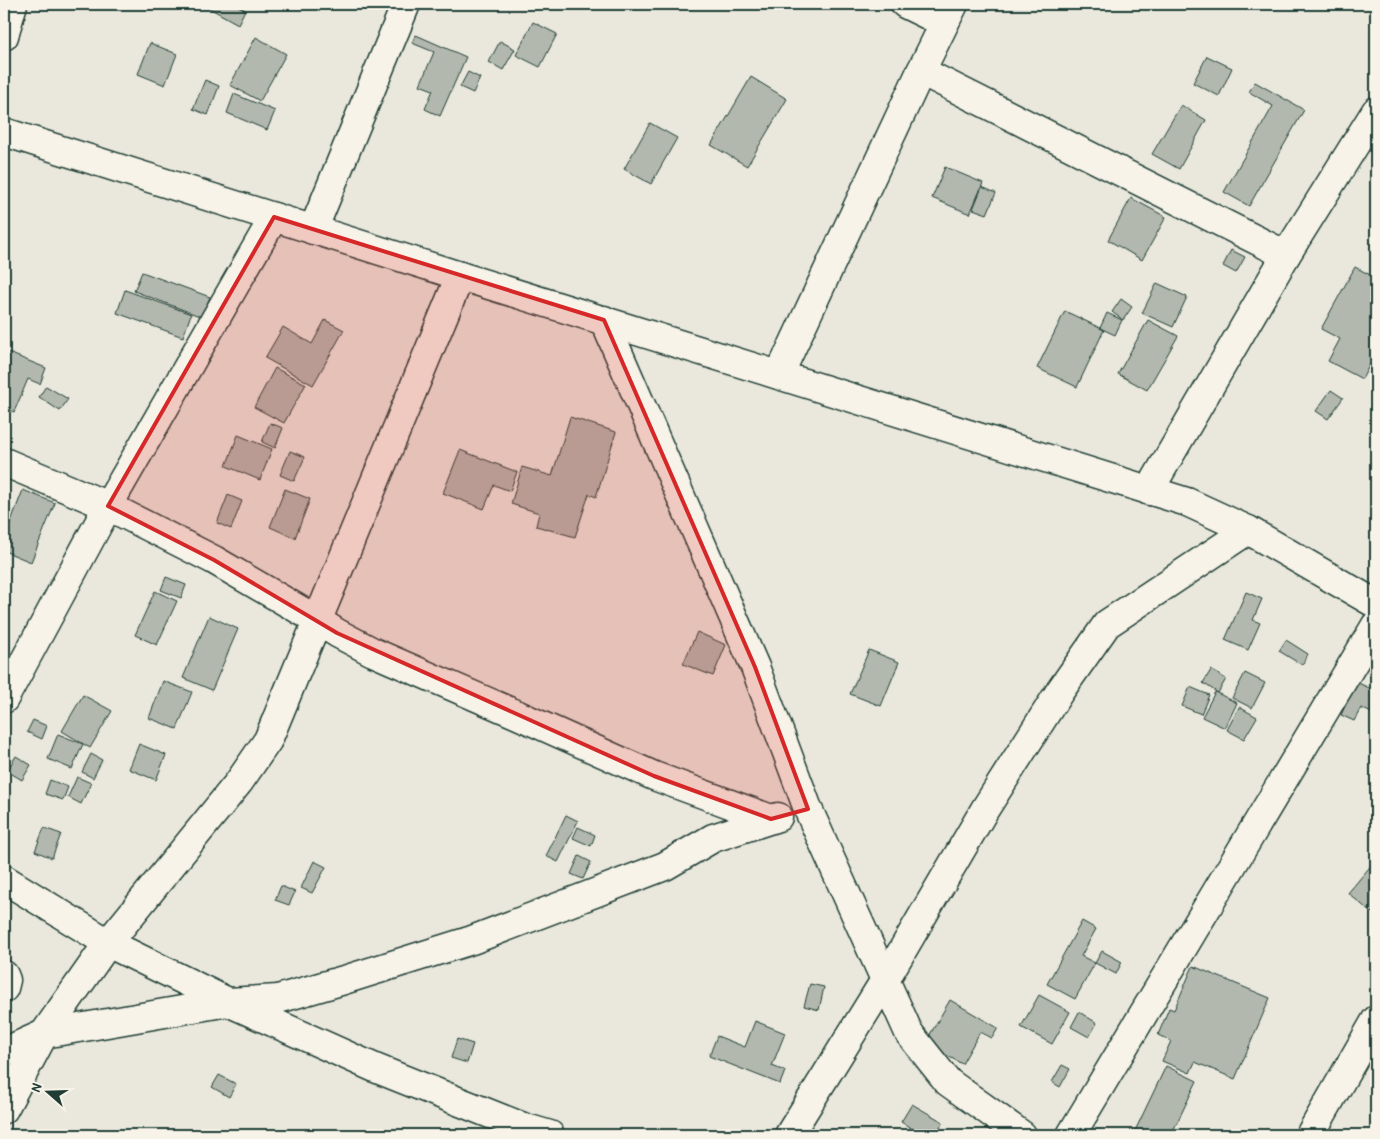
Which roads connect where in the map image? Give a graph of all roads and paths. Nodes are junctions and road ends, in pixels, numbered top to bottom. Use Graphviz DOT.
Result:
graph roads {
  1 [pos="13,4"];
  2 [pos="406,4"];
  3 [pos="905,4"];
  4 [pos="949,14"];
  5 [pos="4,36"];
  6 [pos="921,71"];
  7 [pos="1376,111"];
  8 [pos="4,132"];
  9 [pos="274,217"];
  10 [pos="313,230"];
  11 [pos="1286,255"];
  12 [pos="460,276"];
  13 [pos="604,320"];
  14 [pos="779,375"];
  15 [pos="4,462"];
  16 [pos="1149,491"];
  17 [pos="108,506"];
  18 [pos="1248,530"];
  19 [pos="1376,604"];
  20 [pos="317,620"];
  21 [pos="1376,625"];
  22 [pos="4,699"];
  23 [pos="808,809"];
  24 [pos="771,819"];
  25 [pos="4,880"];
  26 [pos="108,943"];
  27 [pos="4,976"];
  28 [pos="885,980"];
  29 [pos="4,988"];
  30 [pos="228,1002"];
  31 [pos="1376,1020"];
  32 [pos="44,1034"];
  33 [pos="4,1052"];
  34 [pos="4,1109"];
  35 [pos="550,1135"];
  36 [pos="789,1135"];
  37 [pos="1022,1135"];
  38 [pos="1072,1135"];
  39 [pos="1310,1135"];
  1 -- 5 [label="street"];
  2 -- 10 [label="street"];
  3 -- 4 [label="street"];
  4 -- 6 [label="street"];
  6 -- 11 [label="street"];
  6 -- 14 [label="street"];
  7 -- 11 [label="street"];
  8 -- 9 [label="street"];
  9 -- 10 [label="street"];
  9 -- 17 [label="street"];
  10 -- 12 [label="street"];
  11 -- 16 [label="street"];
  12 -- 13 [label="street"];
  12 -- 20 [label="street"];
  13 -- 14 [label="street"];
  13 -- 23 [label="street"];
  14 -- 16 [label="street"];
  15 -- 17 [label="street"];
  16 -- 18 [label="street"];
  17 -- 20 [label="street"];
  17 -- 22 [label="street"];
  18 -- 19 [label="street"];
  18 -- 28 [label="street"];
  20 -- 24 [label="street"];
  20 -- 26 [label="street"];
  21 -- 38 [label="street"];
  23 -- 24 [label="street"];
  23 -- 28 [label="street"];
  24 -- 30 [label="street"];
  25 -- 26 [label="street"];
  26 -- 30 [label="street"];
  26 -- 32 [label="street"];
  27 -- 29 [label="street"];
  28 -- 36 [label="street"];
  28 -- 37 [label="street"];
  30 -- 32 [label="street"];
  30 -- 35 [label="street"];
  31 -- 39 [label="street"];
  32 -- 33 [label="street"];
  32 -- 34 [label="street"];
}
